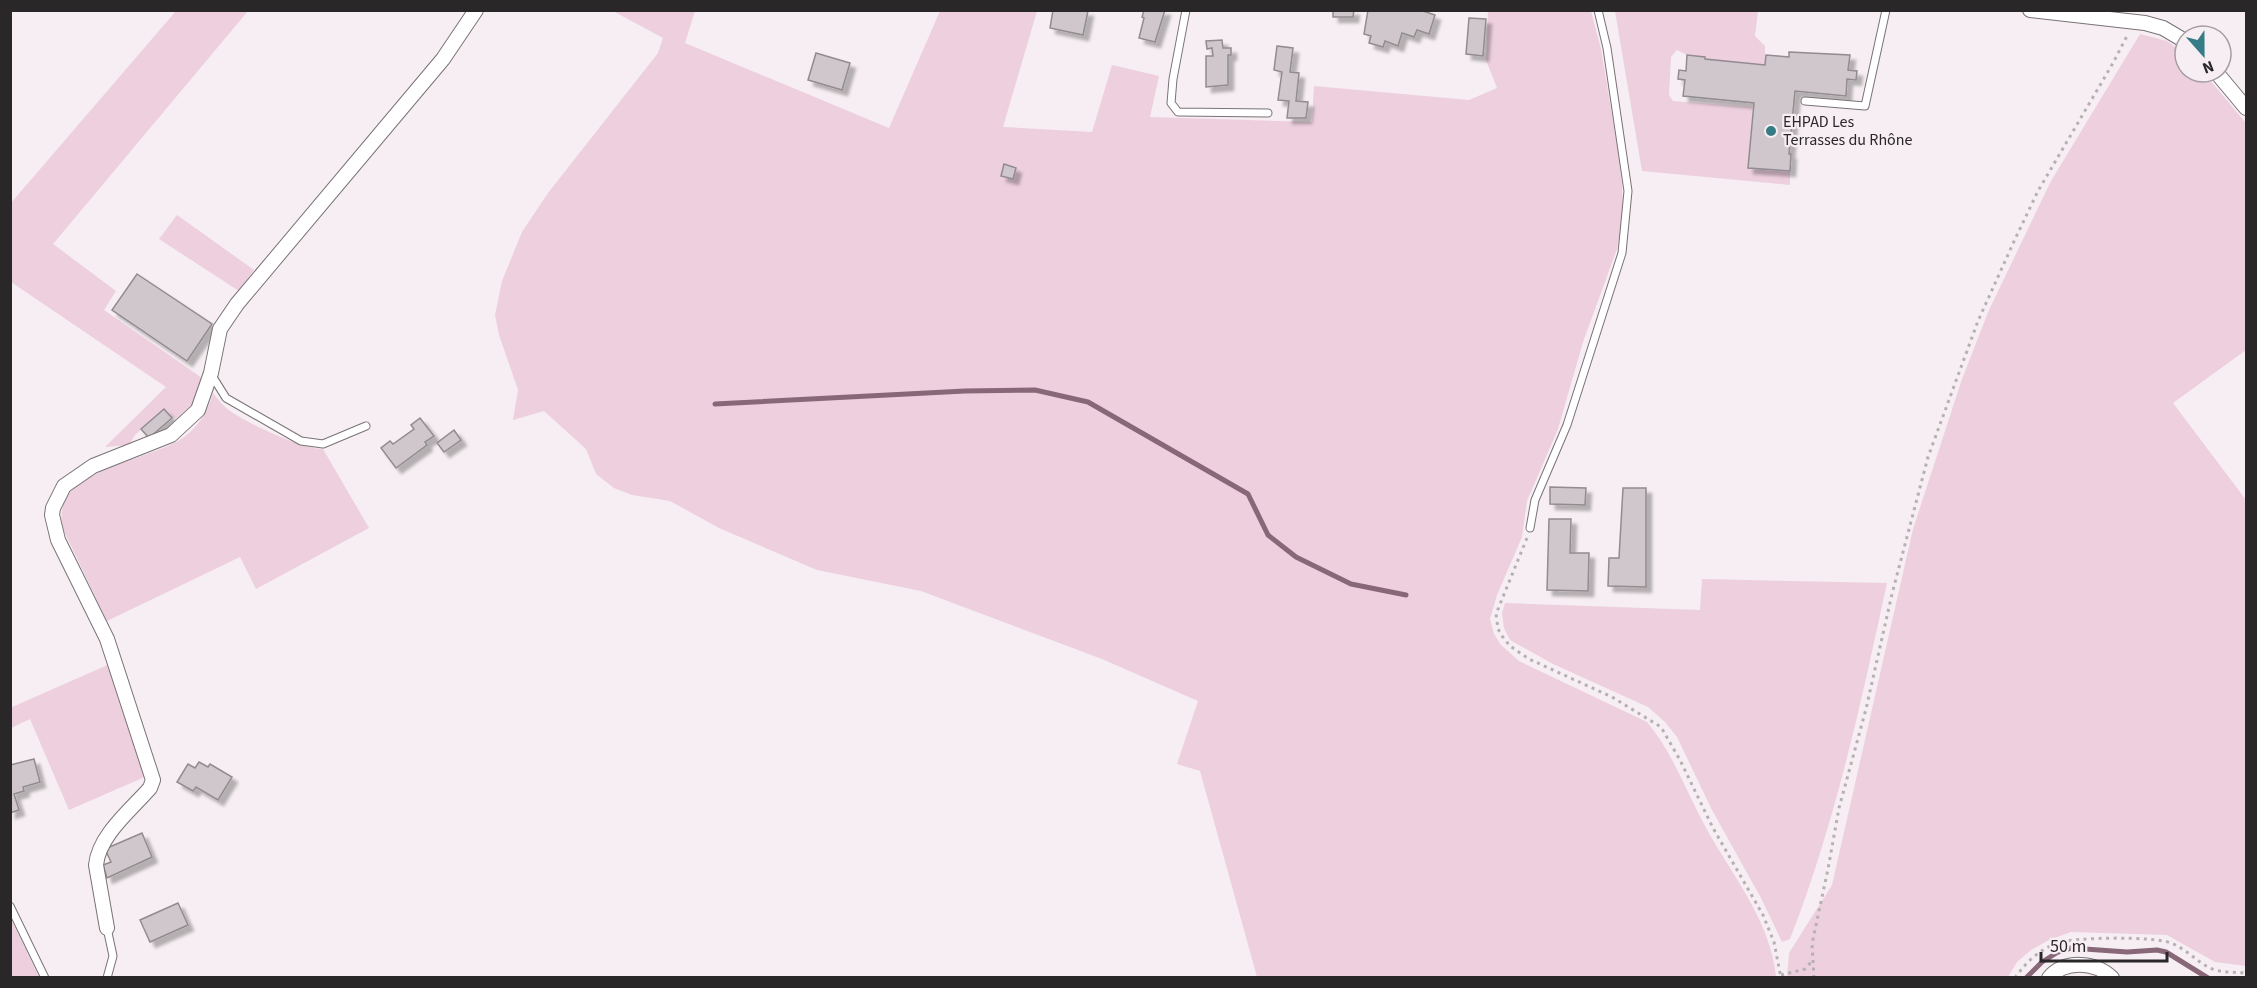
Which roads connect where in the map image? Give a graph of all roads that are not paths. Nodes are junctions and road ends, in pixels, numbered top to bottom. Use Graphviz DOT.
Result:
graph roads {
  1 [pos="476,10"];
  2 [pos="1186,10"];
  3 [pos="1598,10"];
  4 [pos="1886,10"];
  5 [pos="2030,10"];
  6 [pos="2145,17"];
  7 [pos="2173,34"];
  8 [pos="2226,84"];
  9 [pos="1805,101"];
  10 [pos="2247,108"];
  11 [pos="1268,113"];
  12 [pos="211,373"];
  13 [pos="366,426"];
  14 [pos="1530,528"];
  15 [pos="10,906"];
  16 [pos="107,928"];
  17 [pos="45,978"];
  18 [pos="107,978"];
  19 [pos="2049,978"];
  20 [pos="2112,978"];
  1 -- 12 [label="street"];
  2 -- 11 [label="lane"];
  3 -- 14 [label="lane"];
  4 -- 9 [label="lane"];
  5 -- 6 [label="street"];
  6 -- 7 [label="street"];
  8 -- 10 [label="street"];
  12 -- 13 [label="lane"];
  12 -- 16 [label="street"];
  15 -- 17 [label="lane"];
  16 -- 18 [label="lane"];
  19 -- 20 [label="street"];
}
